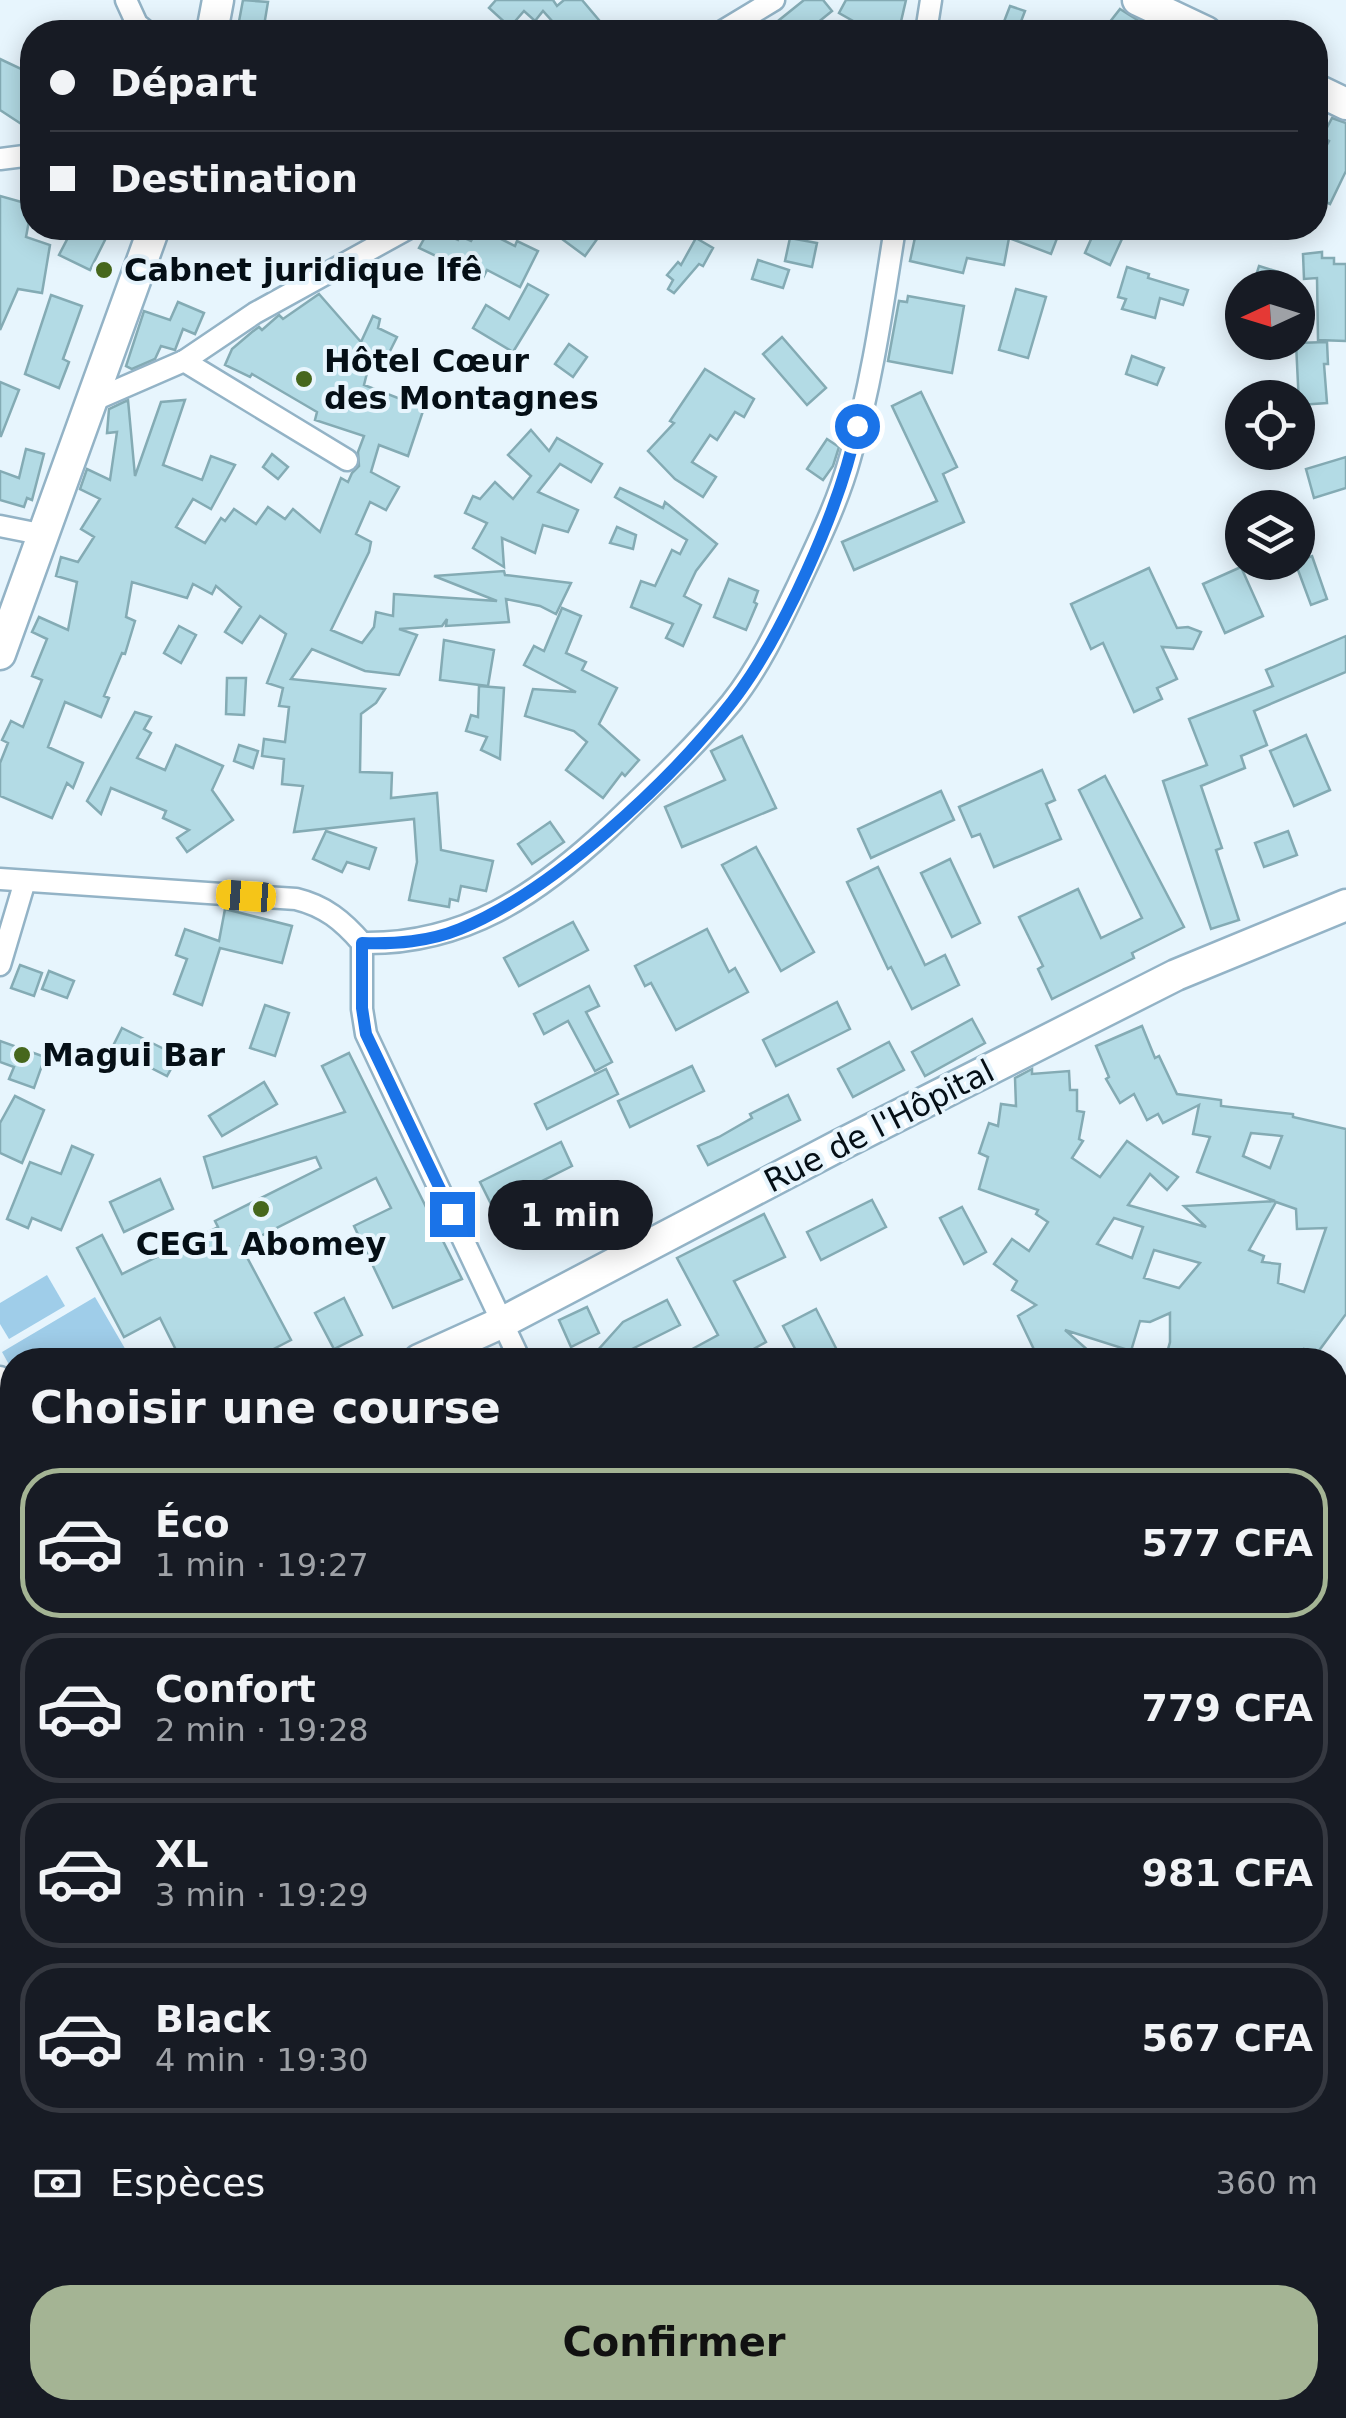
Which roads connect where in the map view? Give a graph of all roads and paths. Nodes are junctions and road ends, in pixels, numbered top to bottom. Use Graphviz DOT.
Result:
graph roads {
  1 [pos="774,0"];
  2 [pos="1138,0"];
  3 [pos="741,20"];
  4 [pos="1180,20"];
  5 [pos="150,240"];
  6 [pos="388,240"];
  7 [pos="893,240"];
  8 [pos="184,361"];
  9 [pos="92,402"];
  10 [pos="348,460"];
  11 [pos="0,526"];
  12 [pos="46,535"];
  13 [pos="0,654"];
  14 [pos="0,879"];
  15 [pos="24,881"];
  16 [pos="1346,905"];
  17 [pos="362,943"];
  18 [pos="0,965"];
  19 [pos="503,1322"];
  20 [pos="445,1348"];
  21 [pos="515,1348"];
  1 -- 3 [label="street"];
  2 -- 4 [label="street"];
  5 -- 9 [label="street"];
  6 -- 8 [label="street"];
  7 -- 17 [label="street"];
  8 -- 9 [label="street"];
  8 -- 10 [label="street"];
  9 -- 12 [label="street"];
  11 -- 12 [label="street"];
  12 -- 13 [label="street"];
  14 -- 15 [label="street"];
  15 -- 17 [label="street"];
  15 -- 18 [label="street"];
  16 -- 19 [label="street, Rue de l'Hôpital"];
  17 -- 19 [label="street"];
  19 -- 20 [label="street, Rue de l'Hôpital"];
  19 -- 21 [label="street"];
}
